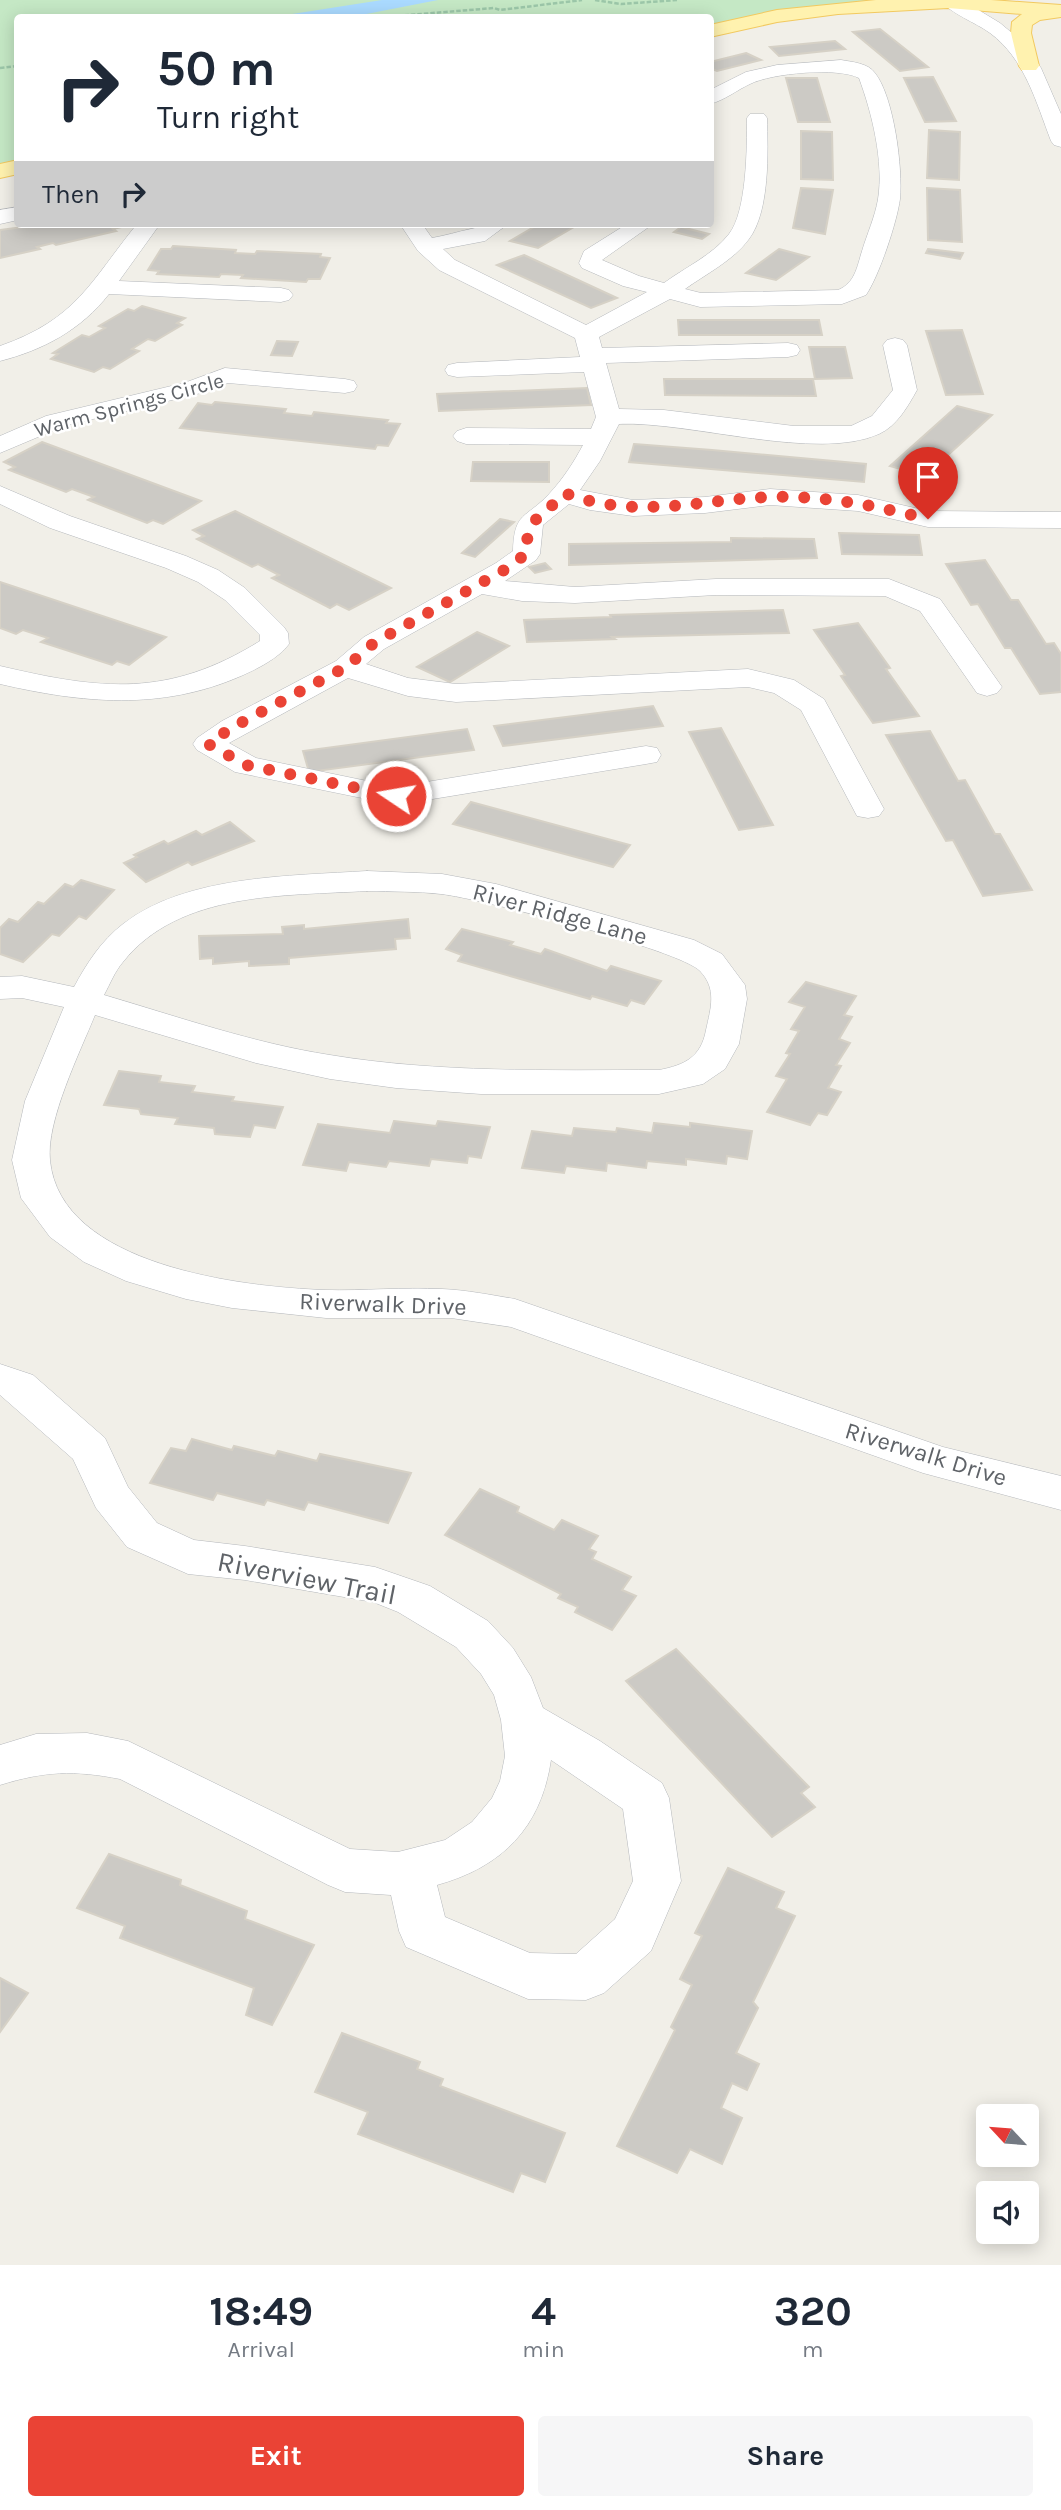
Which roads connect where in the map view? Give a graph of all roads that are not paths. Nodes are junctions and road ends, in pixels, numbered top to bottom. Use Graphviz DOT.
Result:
graph roads {
  1 [pos="875,0"];
  2 [pos="979,0"];
  3 [pos="1010,0"];
  4 [pos="951,1"];
  5 [pos="1061,3"];
  6 [pos="838,8"];
  7 [pos="1061,12"];
  8 [pos="714,30"];
  9 [pos="1029,66"];
  10 [pos="714,96"];
  11 [pos="757,118"];
  12 [pos="1061,141"];
  13 [pos="146,228"];
  14 [pos="414,228"];
  15 [pos="490,228"];
  16 [pos="636,228"];
  17 [pos="426,246"];
  18 [pos="100,287"];
  19 [pos="667,291"];
  20 [pos="281,295"];
  21 [pos="895,345"];
  22 [pos="788,350"];
  23 [pos="592,351"];
  24 [pos="0,354"];
  25 [pos="457,370"];
  26 [pos="345,386"];
  27 [pos="605,427"];
  28 [pos="466,436"];
  29 [pos="0,445"];
  30 [pos="564,493"];
  31 [pos="0,494"];
  32 [pos="1061,520"];
  33 [pos="476,584"];
  34 [pos="346,667"];
  35 [pos="0,675"];
  36 [pos="987,687"];
  37 [pos="646,755"];
  38 [pos="868,809"];
  39 [pos="0,988"];
  40 [pos="83,1000"];
  41 [pos="0,1379"];
  42 [pos="1061,1493"];
  43 [pos="524,1720"];
  44 [pos="0,1765"];
  45 [pos="410,1872"];
  1 -- 6 [label="main road"];
  2 -- 4 [label="main road"];
  3 -- 5 [label="main road"];
  4 -- 6 [label="main road"];
  4 -- 7 [label="main road"];
  4 -- 9 [label="street"];
  6 -- 8 [label="main road"];
  7 -- 9 [label="main road"];
  9 -- 12 [label="street"];
  10 -- 19 [label="street"];
  11 -- 19 [label="street"];
  13 -- 18 [label="street"];
  14 -- 17 [label="street"];
  15 -- 17 [label="street"];
  16 -- 19 [label="street"];
  17 -- 23 [label="street"];
  18 -- 20 [label="street"];
  18 -- 24 [label="street"];
  19 -- 23 [label="street"];
  21 -- 27 [label="street"];
  22 -- 23 [label="street"];
  23 -- 25 [label="street"];
  23 -- 27 [label="street"];
  26 -- 29 [label="street, Warm Springs Circle"];
  27 -- 28 [label="street"];
  27 -- 30 [label="street"];
  30 -- 32 [label="street"];
  30 -- 33 [label="street"];
  31 -- 35 [label="street"];
  33 -- 34 [label="street"];
  33 -- 36 [label="street"];
  34 -- 37 [label="street"];
  34 -- 38 [label="street"];
  39 -- 40 [label="street, River Ridge Lane"];
  40 -- 40 [label="street, River Ridge Lane"];
  40 -- 42 [label="street, Riverwalk Drive"];
  41 -- 43 [label="street, Riverview Trail"];
  43 -- 45 [label="street, Riverview Trail"];
  43 -- 45 [label="street"];
  44 -- 45 [label="street, Riverview Trail"];
}
